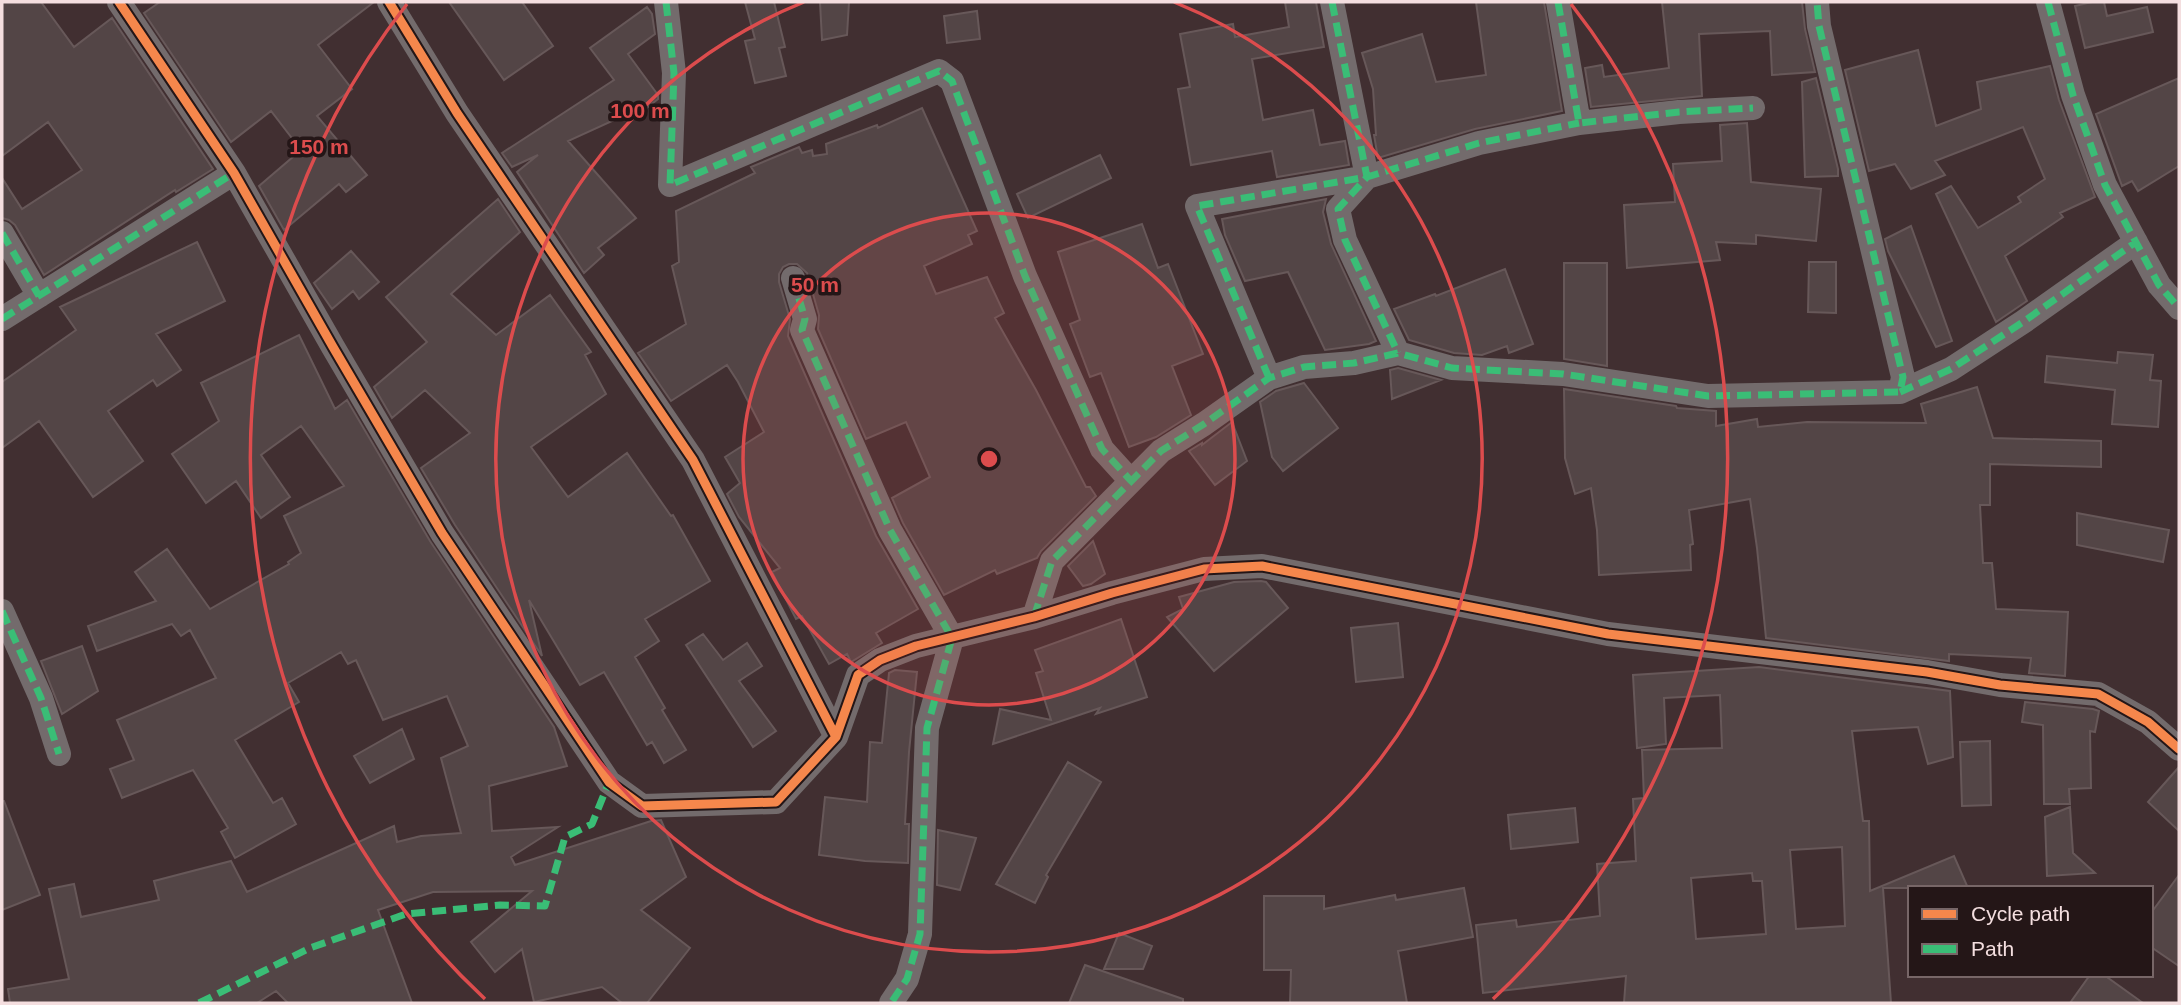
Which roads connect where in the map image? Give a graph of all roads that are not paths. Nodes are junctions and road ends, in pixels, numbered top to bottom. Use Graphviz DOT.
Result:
graph roads {
  1 [pos="119,2"];
  2 [pos="389,2"];
  3 [pos="666,2"];
  4 [pos="1332,2"];
  5 [pos="1558,2"];
  6 [pos="1817,2"];
  7 [pos="2048,2"];
  8 [pos="1753,108"];
  9 [pos="1579,123"];
  10 [pos="234,173"];
  11 [pos="1367,177"];
  12 [pos="2,233"];
  13 [pos="2136,242"];
  14 [pos="793,278"];
  15 [pos="38,296"];
  16 [pos="2179,308"];
  17 [pos="2,319"];
  18 [pos="1398,353"];
  19 [pos="1269,378"];
  20 [pos="1900,392"];
  21 [pos="1131,481"];
  22 [pos="2,611"];
  23 [pos="1034,617"];
  24 [pos="952,638"];
  25 [pos="835,737"];
  26 [pos="2179,749"];
  27 [pos="59,754"];
  28 [pos="891,1003"];
  1 -- 10 [label="street"];
  2 -- 25 [label="street"];
  3 -- 21 [label="street"];
  4 -- 11 [label="street"];
  5 -- 9 [label="street"];
  6 -- 20 [label="street"];
  7 -- 13 [label="street"];
  8 -- 9 [label="street"];
  9 -- 11 [label="street"];
  10 -- 15 [label="street"];
  10 -- 25 [label="street"];
  11 -- 18 [label="street"];
  11 -- 19 [label="street"];
  12 -- 15 [label="street"];
  13 -- 16 [label="street"];
  13 -- 20 [label="street"];
  14 -- 24 [label="street"];
  15 -- 17 [label="street"];
  18 -- 19 [label="street"];
  18 -- 20 [label="street"];
  19 -- 21 [label="street"];
  21 -- 23 [label="street"];
  22 -- 27 [label="street"];
  23 -- 24 [label="street"];
  23 -- 26 [label="street"];
  24 -- 25 [label="street"];
  24 -- 28 [label="street"];
}
